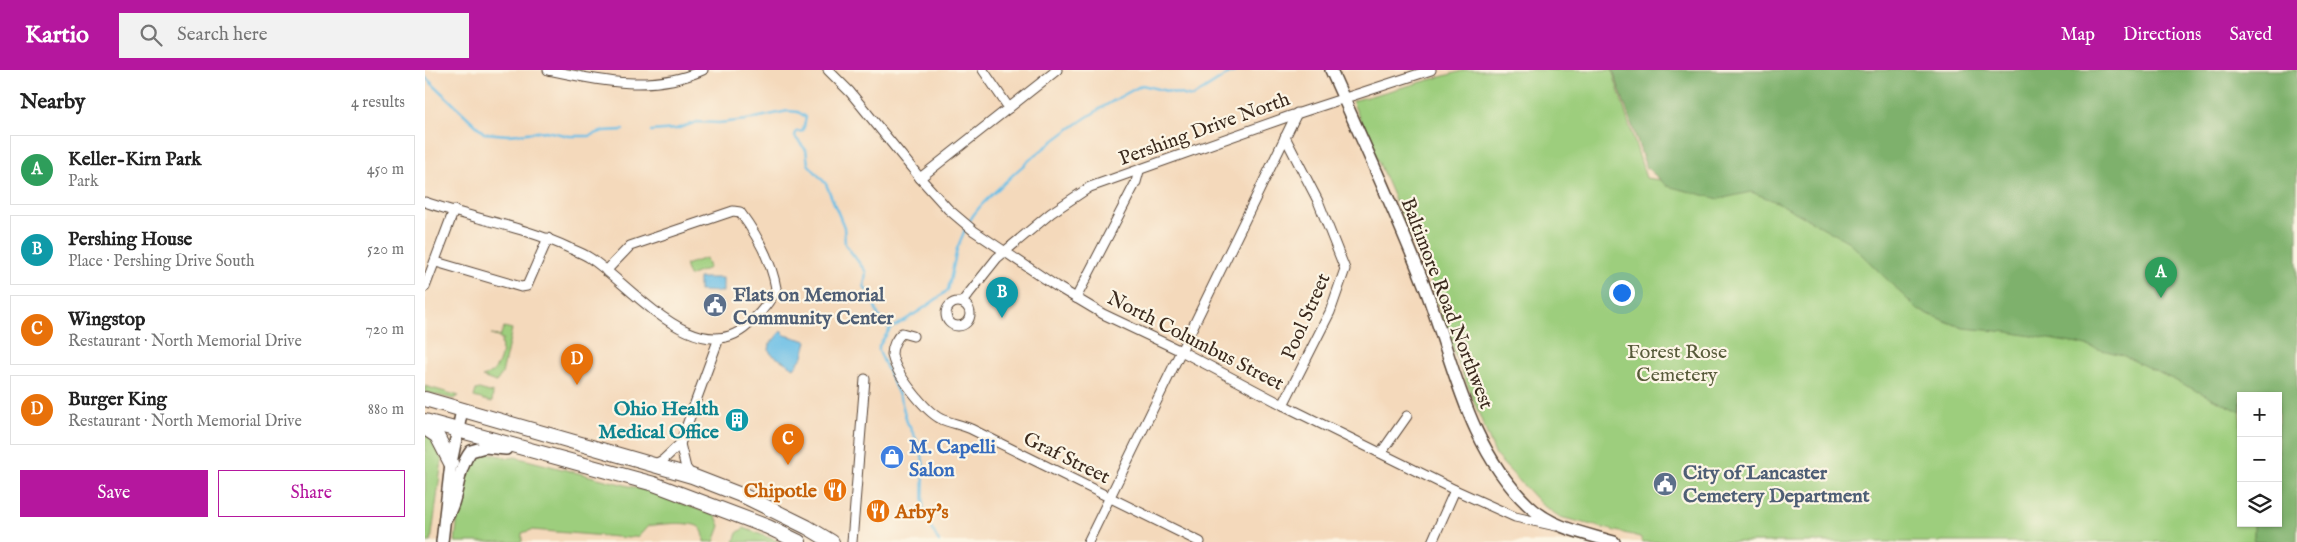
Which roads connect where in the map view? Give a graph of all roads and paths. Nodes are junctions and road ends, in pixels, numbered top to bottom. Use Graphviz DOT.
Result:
graph roads {
  1 [pos="548,70"];
  2 [pos="703,70"];
  3 [pos="828,70"];
  4 [pos="983,70"];
  5 [pos="1057,70"];
  6 [pos="1331,70"];
  7 [pos="1431,70"];
  8 [pos="1343,98"];
  9 [pos="1009,108"];
  10 [pos="1297,113"];
  11 [pos="1285,137"];
  12 [pos="1139,171"];
  13 [pos="920,178"];
  14 [pos="425,202"];
  15 [pos="454,210"];
  16 [pos="548,238"];
  17 [pos="1005,252"];
  18 [pos="436,262"];
  19 [pos="606,270"];
  20 [pos="425,287"];
  21 [pos="1076,298"];
  22 [pos="963,302"];
  23 [pos="913,336"];
  24 [pos="719,338"];
  25 [pos="1181,351"];
  26 [pos="865,379"];
  27 [pos="425,399"];
  28 [pos="1283,405"];
  29 [pos="462,410"];
  30 [pos="1407,416"];
  31 [pos="425,421"];
  32 [pos="425,428"];
  33 [pos="457,429"];
  34 [pos="680,444"];
  35 [pos="1381,453"];
  36 [pos="451,463"];
  37 [pos="583,464"];
  38 [pos="655,464"];
  39 [pos="692,476"];
  40 [pos="1455,490"];
  41 [pos="1110,497"];
  42 [pos="445,519"];
  43 [pos="1559,527"];
  44 [pos="442,542"];
  45 [pos="799,542"];
  46 [pos="832,542"];
  47 [pos="852,542"];
  48 [pos="1088,542"];
  49 [pos="1200,542"];
  50 [pos="1431,542"];
  51 [pos="1613,542"];
  1 -- 2 [label="street"];
  3 -- 13 [label="street, North Columbus Street"];
  4 -- 9 [label="street"];
  5 -- 9 [label="street"];
  6 -- 8 [label="main road, Baltimore Road Northwest"];
  7 -- 8 [label="street, Pershing Drive North"];
  8 -- 10 [label="street, Pershing Drive North"];
  8 -- 43 [label="main road, Baltimore Road Northwest"];
  9 -- 13 [label="street"];
  10 -- 11 [label="street"];
  10 -- 12 [label="street, Pershing Drive North"];
  11 -- 25 [label="street"];
  11 -- 28 [label="street, Pool Street"];
  12 -- 17 [label="street, Pershing Drive North"];
  12 -- 21 [label="street"];
  13 -- 17 [label="street, North Columbus Street"];
  14 -- 15 [label="street"];
  15 -- 16 [label="street"];
  15 -- 18 [label="street"];
  16 -- 18 [label="street"];
  16 -- 19 [label="street"];
  17 -- 21 [label="street, North Columbus Street"];
  17 -- 22 [label="street, Pershing Drive North"];
  18 -- 20 [label="street"];
  19 -- 24 [label="street"];
  19 -- 24 [label="street"];
  21 -- 25 [label="street, North Columbus Street"];
  23 -- 41 [label="street, Graf Street"];
  24 -- 34 [label="street"];
  25 -- 28 [label="street, North Columbus Street"];
  25 -- 41 [label="street"];
  26 -- 47 [label="street"];
  27 -- 29 [label="main road"];
  28 -- 35 [label="street, North Columbus Street"];
  29 -- 33 [label="main road"];
  29 -- 38 [label="main road"];
  30 -- 35 [label="street"];
  31 -- 33 [label="main road"];
  32 -- 36 [label="main road"];
  33 -- 36 [label="main road"];
  33 -- 37 [label="main road"];
  34 -- 38 [label="street"];
  34 -- 39 [label="street"];
  35 -- 40 [label="street, North Columbus Street"];
  36 -- 42 [label="main road"];
  37 -- 42 [label="main road"];
  37 -- 45 [label="main road"];
  38 -- 39 [label="main road"];
  39 -- 46 [label="main road"];
  40 -- 43 [label="street, North Columbus Street"];
  40 -- 50 [label="street"];
  41 -- 48 [label="street"];
  41 -- 49 [label="street, Graf Street"];
  42 -- 44 [label="main road"];
  43 -- 51 [label="main road, North Columbus Street"];
}
